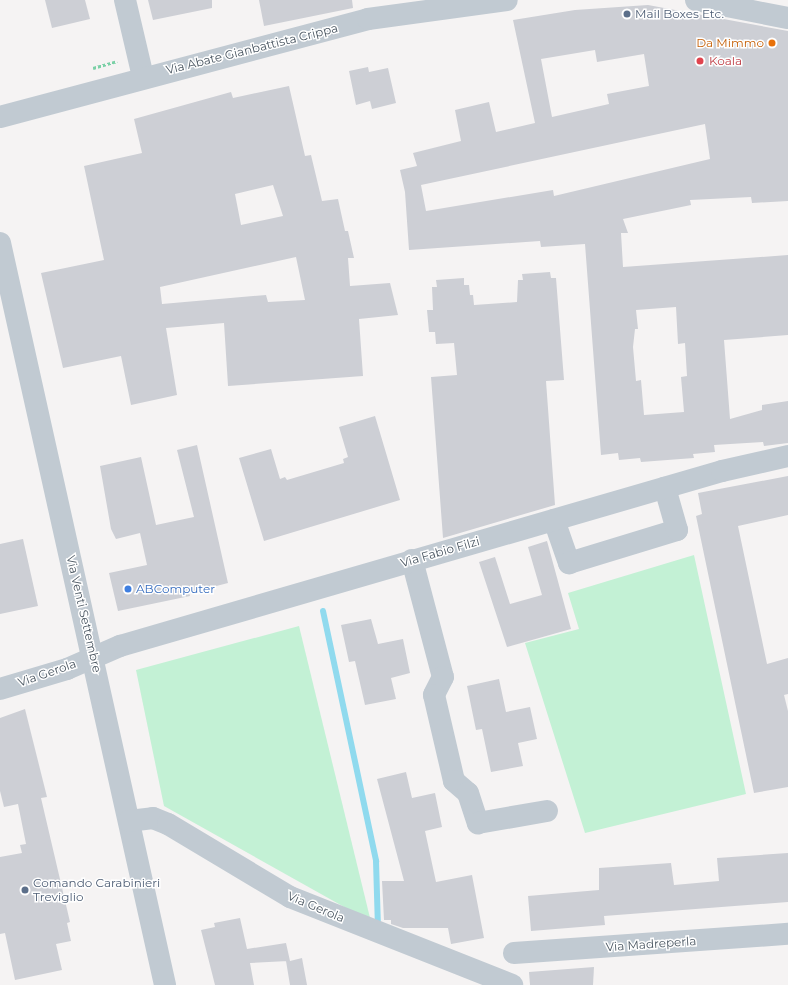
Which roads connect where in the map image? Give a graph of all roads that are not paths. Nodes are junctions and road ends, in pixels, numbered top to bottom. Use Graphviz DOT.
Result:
graph roads {
  1 [pos="125,0"];
  2 [pos="507,0"];
  3 [pos="696,0"];
  4 [pos="788,18"];
  5 [pos="143,77"];
  6 [pos="0,117"];
  7 [pos="0,243"];
  8 [pos="788,456"];
  9 [pos="665,488"];
  10 [pos="554,520"];
  11 [pos="412,560"];
  12 [pos="93,655"];
  13 [pos="0,689"];
  14 [pos="547,811"];
  15 [pos="129,821"];
  16 [pos="788,934"];
  17 [pos="514,953"];
  18 [pos="165,985"];
  19 [pos="512,985"];
  1 -- 5 [label="street"];
  2 -- 5 [label="street, Via Abate Gianbattista Crippa"];
  3 -- 4 [label="street"];
  5 -- 6 [label="street, Via Abate Gianbattista Crippa"];
  7 -- 12 [label="street, Via Venti Settembre"];
  8 -- 9 [label="street, Via Fabio Filzi"];
  9 -- 10 [label="street, Via Fabio Filzi"];
  9 -- 10 [label="street"];
  10 -- 11 [label="street, Via Fabio Filzi"];
  11 -- 12 [label="street, Via Fabio Filzi"];
  11 -- 14 [label="street"];
  12 -- 13 [label="street, Via Gerola"];
  12 -- 15 [label="street, Via Venti Settembre"];
  15 -- 18 [label="street, Via Venti Settembre"];
  15 -- 19 [label="street, Via Gerola"];
  16 -- 17 [label="street, Via Madreperla"];
}
